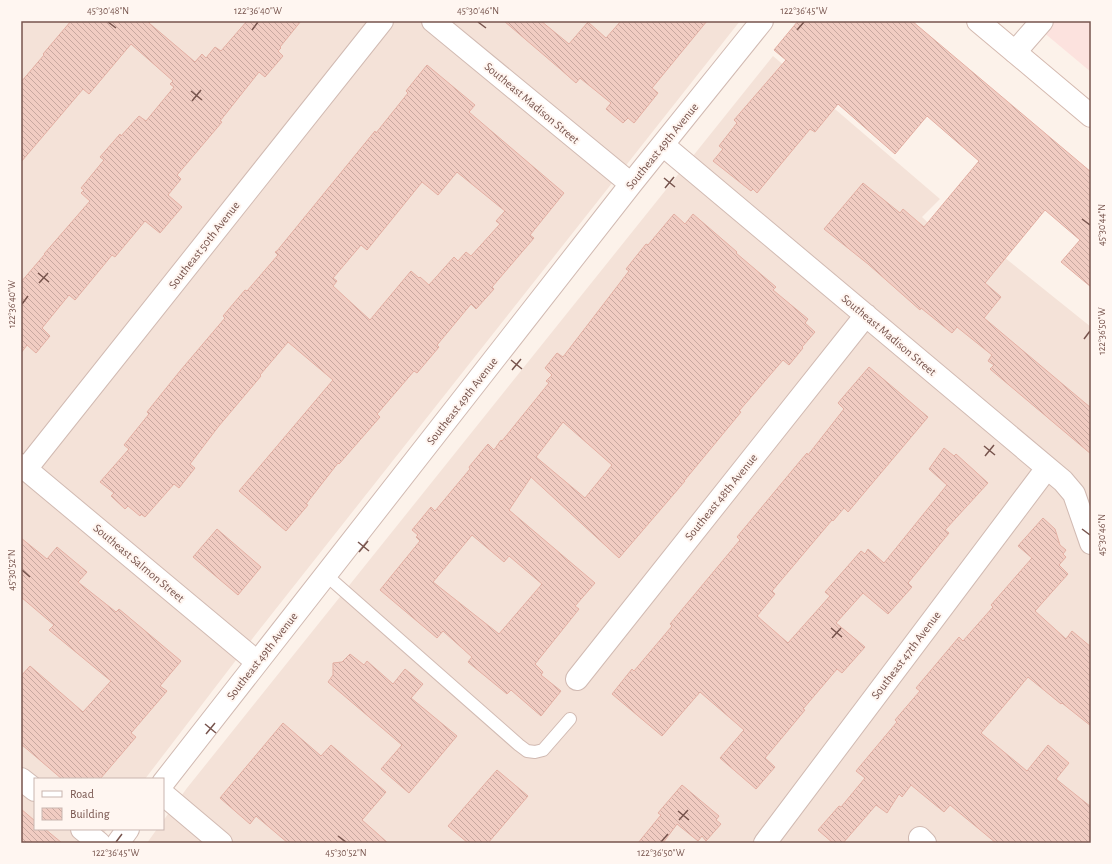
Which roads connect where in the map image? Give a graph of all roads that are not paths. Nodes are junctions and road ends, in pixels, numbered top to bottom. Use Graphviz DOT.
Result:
graph roads {
  1 [pos="382,21"];
  2 [pos="433,21"];
  3 [pos="762,21"];
  4 [pos="978,21"];
  5 [pos="1042,21"];
  6 [pos="1015,52"];
  7 [pos="1091,116"];
  8 [pos="662,145"];
  9 [pos="631,184"];
  10 [pos="866,315"];
  11 [pos="23,467"];
  12 [pos="1047,468"];
  13 [pos="1091,543"];
  14 [pos="326,576"];
  15 [pos="257,662"];
  16 [pos="577,679"];
  17 [pos="570,718"];
  18 [pos="21,779"];
  19 [pos="164,782"];
  20 [pos="34,789"];
  21 [pos="164,795"];
  22 [pos="83,830"];
  23 [pos="127,830"];
  24 [pos="99,843"];
  25 [pos="118,843"];
  26 [pos="221,843"];
  27 [pos="765,843"];
  1 -- 11 [label="street, Southeast 50th Avenue"];
  2 -- 9 [label="street, Southeast Madison Street"];
  3 -- 8 [label="street, Southeast 49th Avenue"];
  4 -- 6 [label="street"];
  5 -- 6 [label="street"];
  6 -- 7 [label="street"];
  8 -- 9 [label="street, Southeast 49th Avenue"];
  8 -- 10 [label="street, Southeast Madison Street"];
  9 -- 14 [label="street, Southeast 49th Avenue"];
  10 -- 12 [label="street, Southeast Madison Street"];
  10 -- 16 [label="street, Southeast 48th Avenue"];
  11 -- 15 [label="street, Southeast Salmon Street"];
  12 -- 13 [label="street, Southeast Madison Street"];
  12 -- 27 [label="street, Southeast 47th Avenue"];
  14 -- 15 [label="street, Southeast 49th Avenue"];
  14 -- 17 [label="lane"];
  15 -- 19 [label="street, Southeast 49th Avenue"];
  18 -- 20 [label="street"];
  21 -- 26 [label="street"];
  22 -- 24 [label="street"];
  23 -- 25 [label="street"];
}
